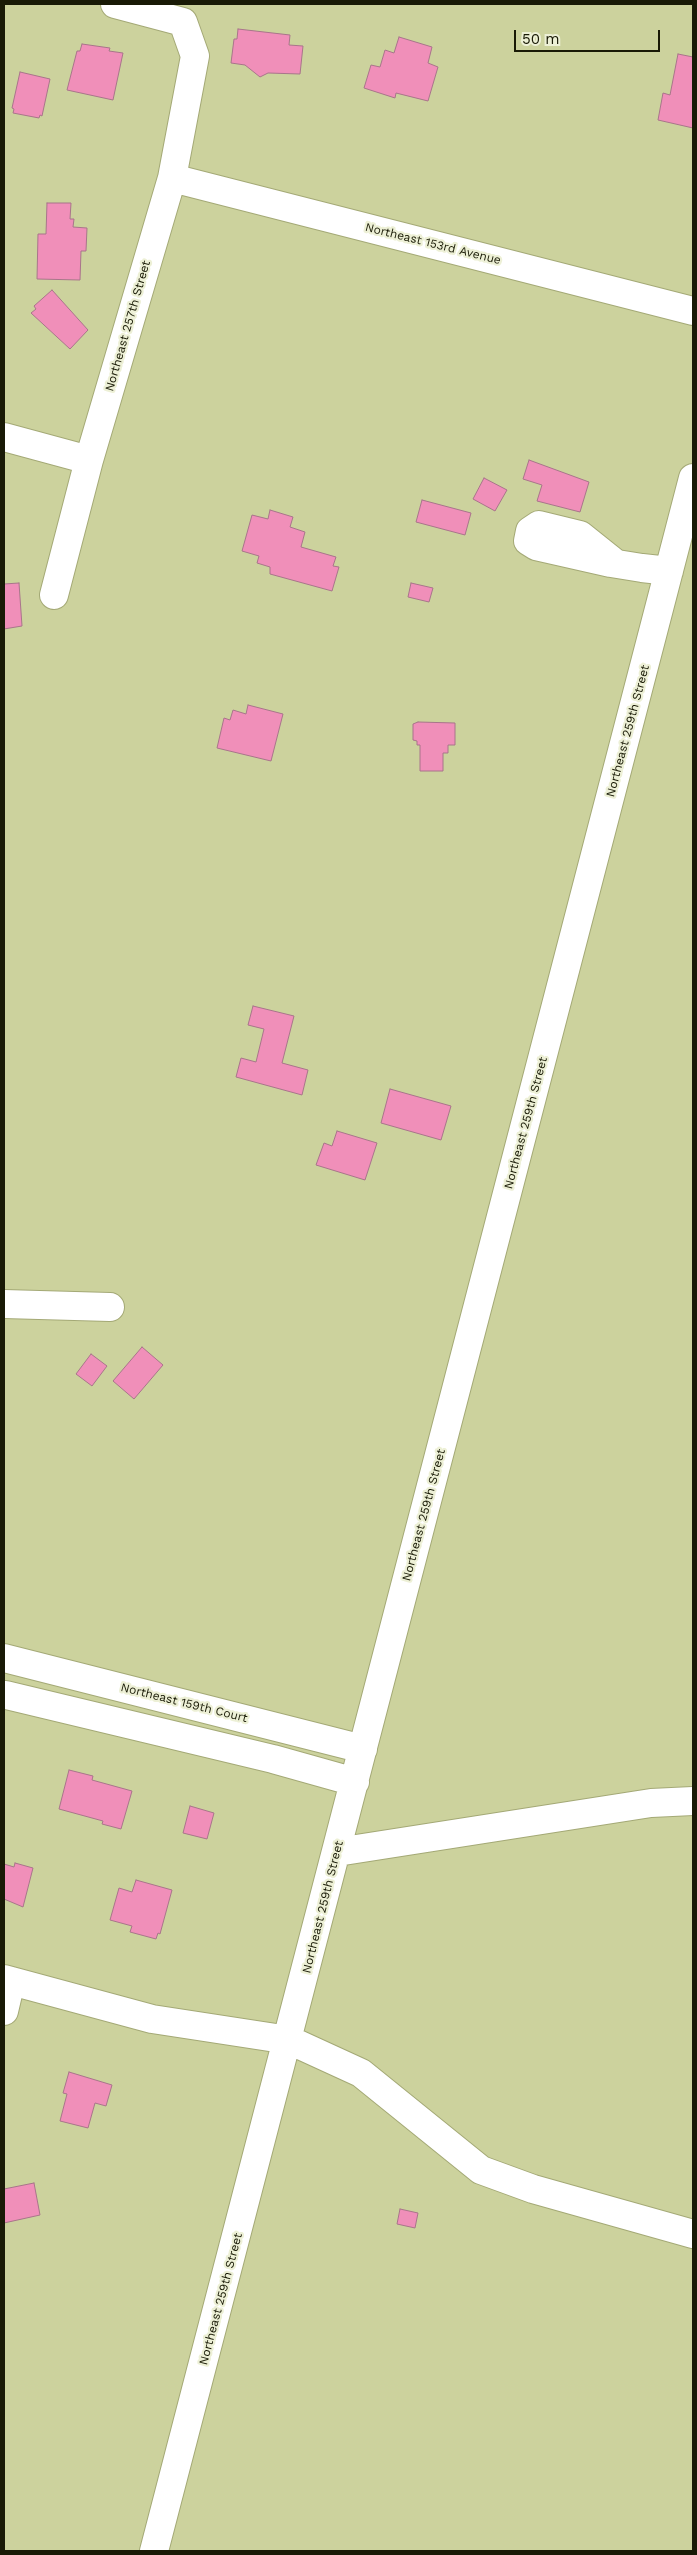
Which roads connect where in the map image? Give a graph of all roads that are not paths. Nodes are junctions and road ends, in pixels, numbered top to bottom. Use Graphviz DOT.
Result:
graph roads {
  1 [pos="115,4"];
  2 [pos="172,178"];
  3 [pos="693,311"];
  4 [pos="4,437"];
  5 [pos="89,460"];
  6 [pos="693,478"];
  7 [pos="615,563"];
  8 [pos="669,571"];
  9 [pos="54,595"];
  10 [pos="4,1304"];
  11 [pos="110,1308"];
  12 [pos="4,1658"];
  13 [pos="6,1695"];
  14 [pos="363,1749"];
  15 [pos="355,1782"];
  16 [pos="693,1800"];
  17 [pos="337,1852"];
  18 [pos="8,1980"];
  19 [pos="4,2011"];
  20 [pos="289,2040"];
  21 [pos="691,2235"];
  22 [pos="154,2551"];
  1 -- 2 [label="street, Northeast 257th Street"];
  2 -- 3 [label="street, Northeast 153rd Avenue"];
  2 -- 5 [label="street, Northeast 257th Street"];
  4 -- 5 [label="street"];
  5 -- 9 [label="street, Northeast 257th Street"];
  6 -- 8 [label="street, Northeast 259th Street"];
  7 -- 8 [label="street"];
  8 -- 14 [label="street, Northeast 259th Street"];
  10 -- 11 [label="street"];
  12 -- 14 [label="street, Northeast 159th Court"];
  13 -- 15 [label="street"];
  14 -- 15 [label="street, Northeast 259th Street"];
  15 -- 17 [label="street, Northeast 259th Street"];
  16 -- 17 [label="street"];
  17 -- 20 [label="street, Northeast 259th Street"];
  18 -- 19 [label="street"];
  18 -- 20 [label="street"];
  20 -- 21 [label="street"];
  20 -- 22 [label="street, Northeast 259th Street"];
}
